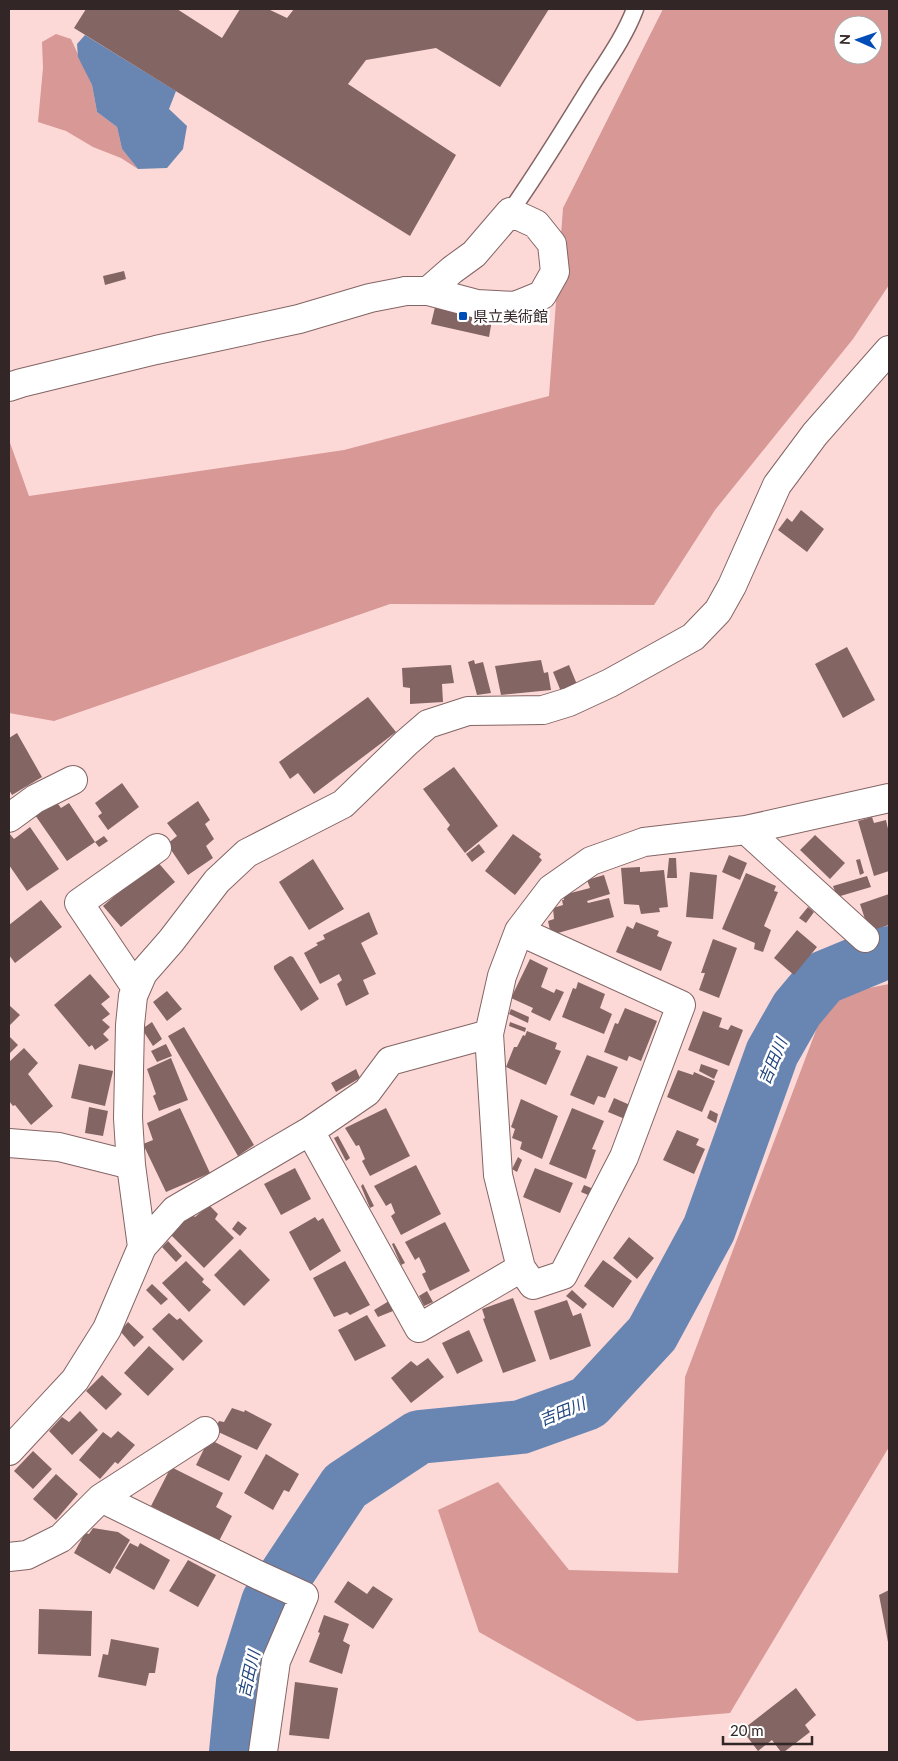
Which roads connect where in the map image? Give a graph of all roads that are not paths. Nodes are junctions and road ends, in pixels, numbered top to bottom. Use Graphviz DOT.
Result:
graph roads {
  1 [pos="635,9"];
  2 [pos="510,212"];
  3 [pos="417,291"];
  4 [pos="889,350"];
  5 [pos="9,387"];
  6 [pos="73,780"];
  7 [pos="889,798"];
  8 [pos="9,818"];
  9 [pos="746,830"];
  10 [pos="157,848"];
  11 [pos="518,931"];
  12 [pos="865,938"];
  13 [pos="136,988"];
  14 [pos="489,1034"];
  15 [pos="310,1131"];
  16 [pos="9,1143"];
  17 [pos="131,1165"];
  18 [pos="142,1247"];
  19 [pos="520,1268"];
  20 [pos="206,1431"];
  21 [pos="9,1451"];
  22 [pos="102,1498"];
  23 [pos="9,1557"];
  24 [pos="263,1752"];
  1 -- 2 [label="lane"];
  2 -- 3 [label="street"];
  2 -- 3 [label="street"];
  3 -- 5 [label="street"];
  4 -- 13 [label="street"];
  6 -- 8 [label="street"];
  7 -- 9 [label="street"];
  9 -- 11 [label="street"];
  9 -- 12 [label="street"];
  10 -- 13 [label="street"];
  11 -- 14 [label="street"];
  11 -- 19 [label="street"];
  13 -- 17 [label="street"];
  14 -- 15 [label="street"];
  14 -- 19 [label="street"];
  15 -- 18 [label="street"];
  15 -- 19 [label="street"];
  16 -- 17 [label="street"];
  17 -- 18 [label="street"];
  18 -- 21 [label="street"];
  20 -- 22 [label="street"];
  22 -- 23 [label="street"];
  22 -- 24 [label="street"];
}
